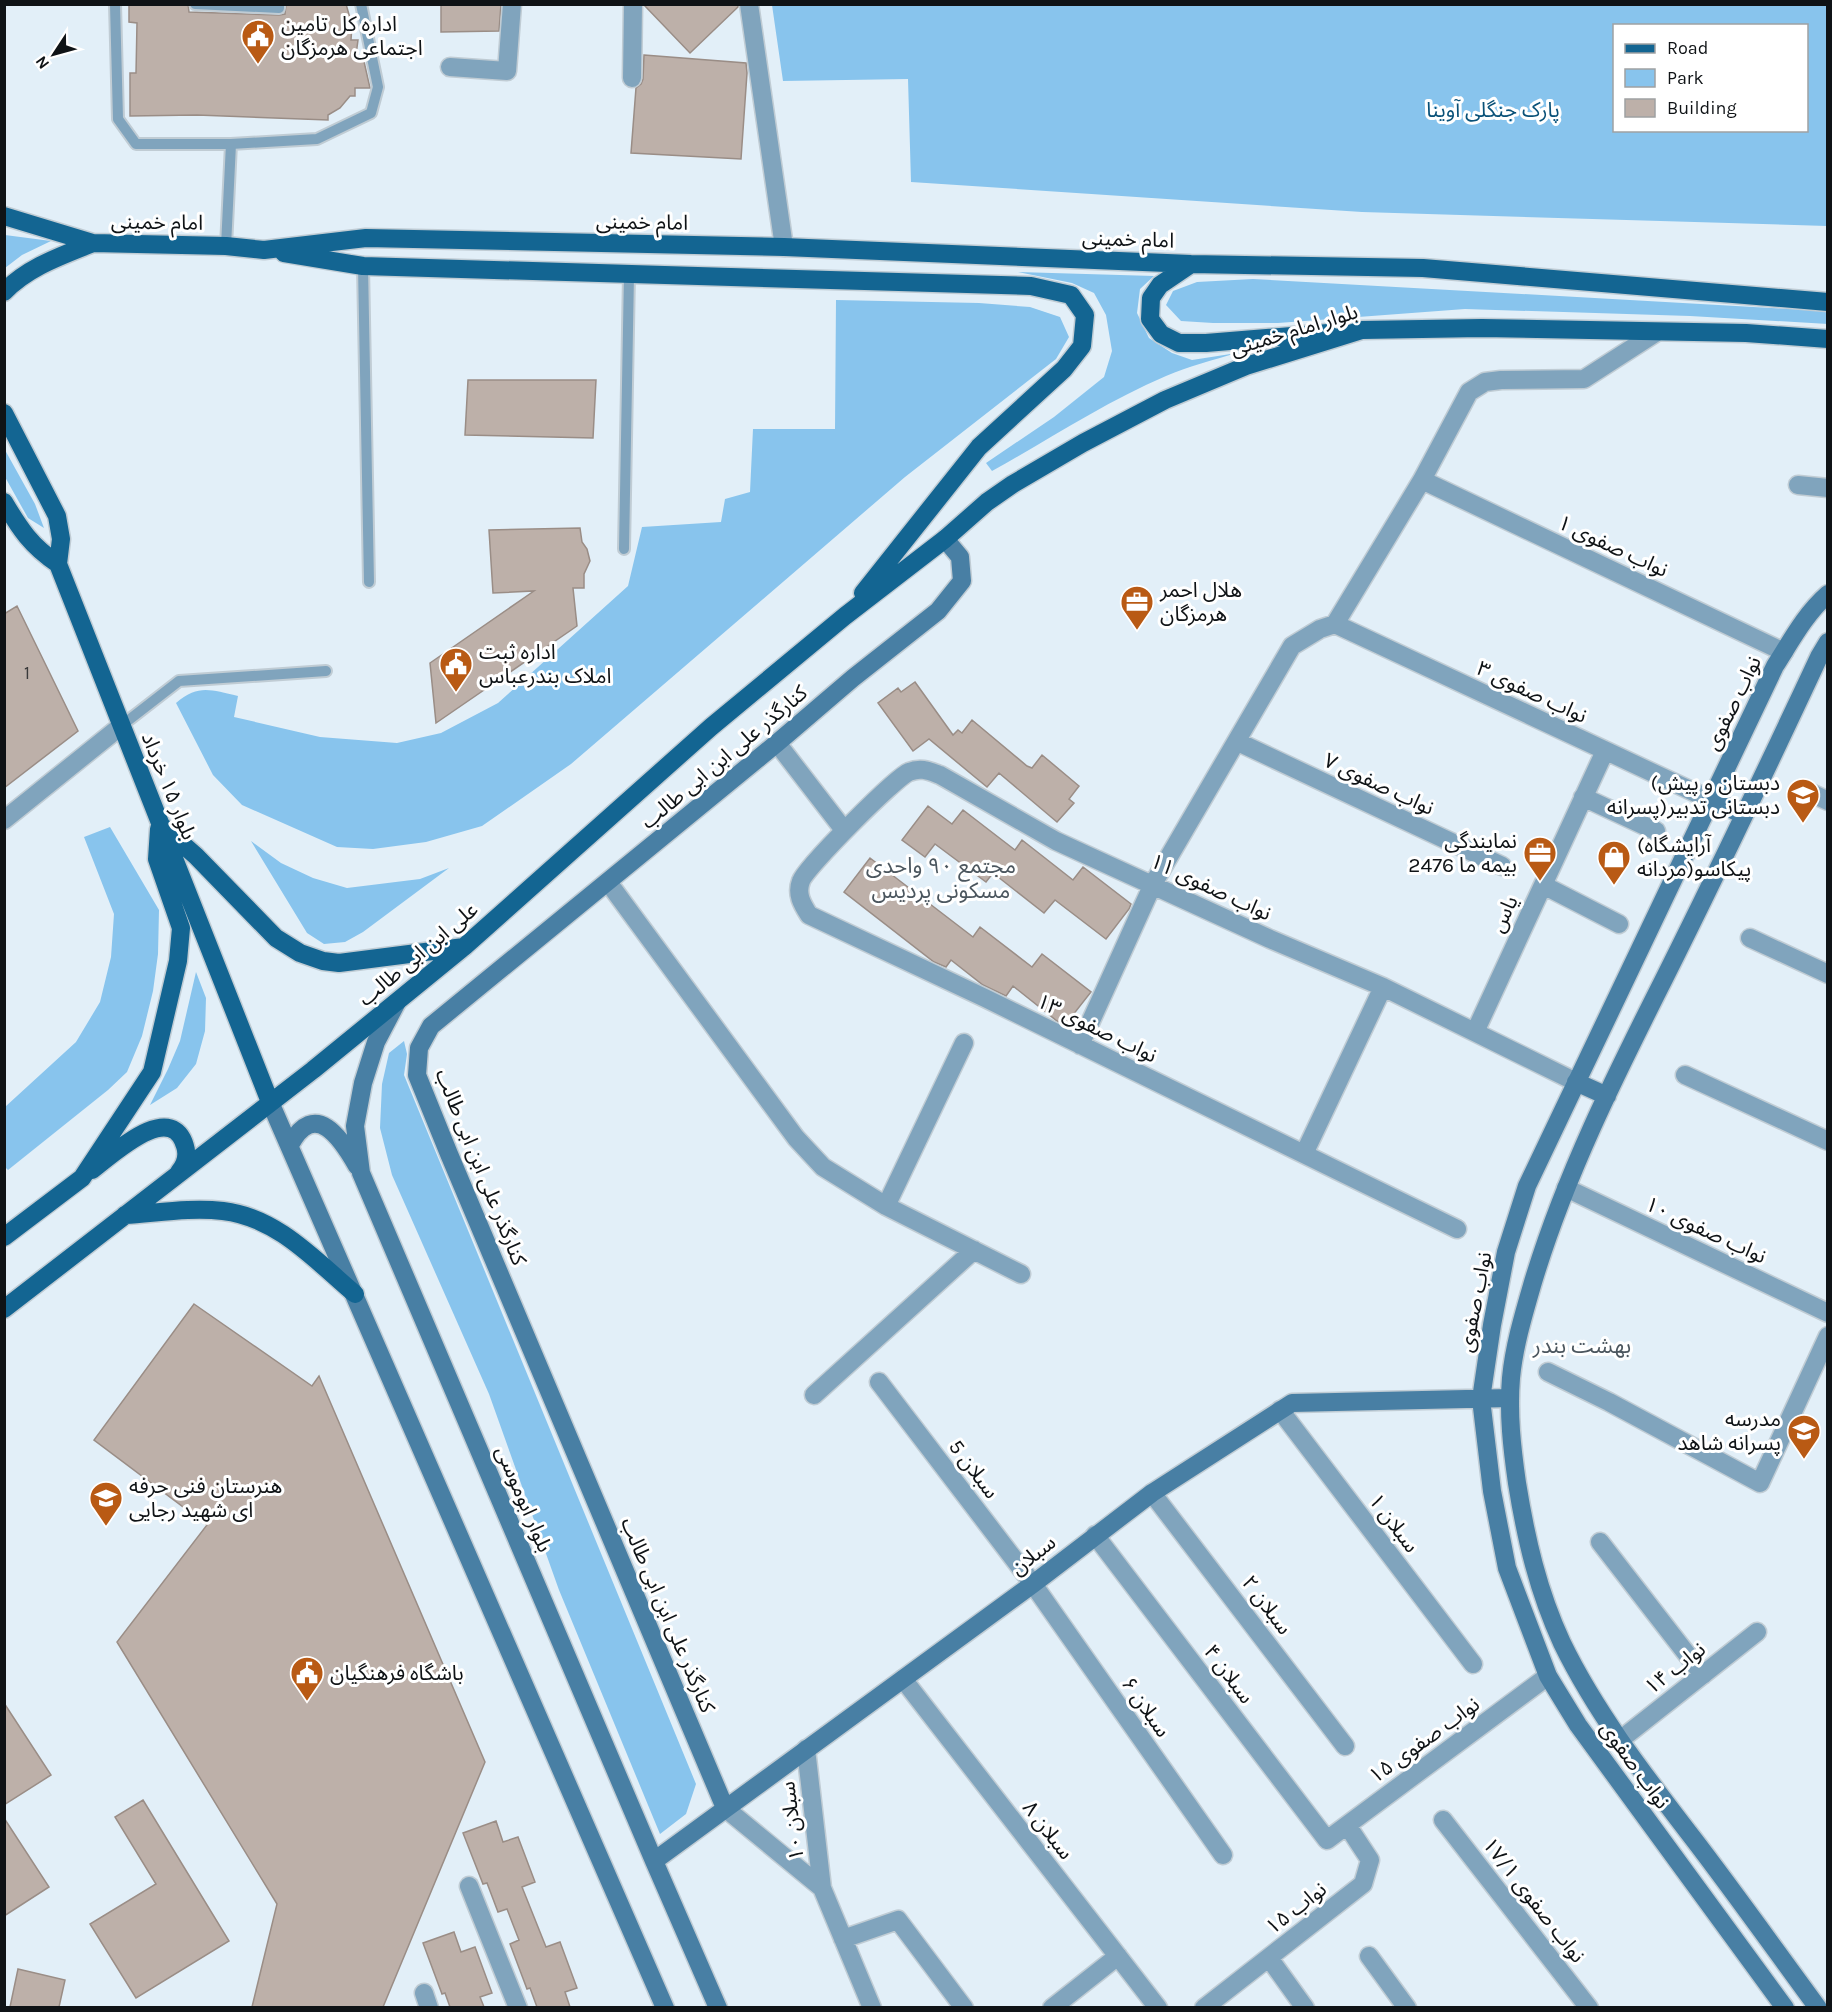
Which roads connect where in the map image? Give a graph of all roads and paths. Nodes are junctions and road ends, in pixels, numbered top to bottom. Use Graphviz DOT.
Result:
graph roads {
  1 [pos="116,4"];
  2 [pos="195,4"];
  3 [pos="279,4"];
  4 [pos="361,4"];
  5 [pos="512,4"];
  6 [pos="633,4"];
  7 [pos="748,4"];
  8 [pos="450,67"];
  9 [pos="632,78"];
  10 [pos="231,144"];
  11 [pos="4,216"];
  12 [pos="93,243"];
  13 [pos="226,246"];
  14 [pos="784,247"];
  15 [pos="264,249"];
  16 [pos="1191,264"];
  17 [pos="363,267"];
  18 [pos="629,274"];
  19 [pos="1827,288"];
  20 [pos="4,292"];
  21 [pos="1818,301"];
  22 [pos="1362,330"];
  23 [pos="1657,332"];
  24 [pos="1827,339"];
  25 [pos="4,413"];
  26 [pos="1422,480"];
  27 [pos="1798,485"];
  28 [pos="1827,488"];
  29 [pos="4,502"];
  30 [pos="945,539"];
  31 [pos="624,549"];
  32 [pos="58,564"];
  33 [pos="369,582"];
  34 [pos="1827,594"];
  35 [pos="845,616"];
  36 [pos="1335,624"];
  37 [pos="1827,642"];
  38 [pos="1784,652"];
  39 [pos="326,670"];
  40 [pos="121,726"];
  41 [pos="1238,742"];
  42 [pos="777,743"];
  43 [pos="1605,751"];
  44 [pos="1809,792"];
  45 [pos="1583,796"];
  46 [pos="1711,800"];
  47 [pos="1827,801"];
  48 [pos="1744,815"];
  49 [pos="4,820"];
  50 [pos="160,824"];
  51 [pos="844,830"];
  52 [pos="1656,831"];
  53 [pos="1502,866"];
  54 [pos="608,882"];
  55 [pos="1153,884"];
  56 [pos="1543,885"];
  57 [pos="1619,924"];
  58 [pos="1750,938"];
  59 [pos="465,946"];
  60 [pos="1827,974"];
  61 [pos="1383,987"];
  62 [pos="397,1002"];
  63 [pos="1475,1032"];
  64 [pos="964,1043"];
  65 [pos="1080,1045"];
  66 [pos="1685,1075"];
  67 [pos="1576,1082"];
  68 [pos="1607,1096"];
  69 [pos="270,1102"];
  70 [pos="1827,1141"];
  71 [pos="290,1145"];
  72 [pos="1304,1154"];
  73 [pos="361,1173"];
  74 [pos="176,1176"];
  75 [pos="82,1178"];
  76 [pos="1566,1188"];
  77 [pos="886,1206"];
  78 [pos="126,1215"];
  79 [pos="1457,1229"];
  80 [pos="4,1237"];
  81 [pos="974,1250"];
  82 [pos="1021,1274"];
  83 [pos="355,1294"];
  84 [pos="4,1309"];
  85 [pos="1827,1313"];
  86 [pos="1827,1336"];
  87 [pos="1548,1372"];
  88 [pos="879,1382"];
  89 [pos="814,1395"];
  90 [pos="1510,1398"];
  91 [pos="1481,1399"];
  92 [pos="1280,1410"];
  93 [pos="1152,1492"];
  94 [pos="1095,1535"];
  95 [pos="1600,1542"];
  96 [pos="1033,1584"];
  97 [pos="1757,1632"];
  98 [pos="1473,1664"];
  99 [pos="1703,1675"];
  100 [pos="1548,1676"];
  101 [pos="903,1679"];
  102 [pos="1620,1740"];
  103 [pos="1345,1746"];
  104 [pos="806,1749"];
  105 [pos="1637,1765"];
  106 [pos="1615,1776"];
  107 [pos="725,1808"];
  108 [pos="1443,1820"];
  109 [pos="1347,1826"];
  110 [pos="1327,1840"];
  111 [pos="1223,1855"];
  112 [pos="654,1861"];
  113 [pos="469,1886"];
  114 [pos="822,1888"];
  115 [pos="843,1939"];
  116 [pos="1118,1956"];
  117 [pos="1369,1956"];
  118 [pos="1269,1958"];
  119 [pos="518,2007"];
  120 [pos="665,2007"];
  121 [pos="718,2007"];
  122 [pos="872,2007"];
  123 [pos="964,2007"];
  124 [pos="1052,2007"];
  125 [pos="1158,2007"];
  126 [pos="1204,2007"];
  127 [pos="1305,2007"];
  128 [pos="1407,2007"];
  129 [pos="1589,2007"];
  130 [pos="1785,2007"];
  131 [pos="1818,2007"];
  1 -- 10 [label="lane"];
  2 -- 3 [label="lane"];
  4 -- 10 [label="lane"];
  5 -- 8 [label="street"];
  6 -- 9 [label="street"];
  7 -- 14 [label="street"];
  10 -- 13 [label="lane"];
  11 -- 12 [label="main road"];
  12 -- 13 [label="main road, امام خمینی"];
  12 -- 20 [label="main road"];
  13 -- 15 [label="main road, امام خمینی"];
  14 -- 15 [label="main road, امام خمینی"];
  14 -- 16 [label="main road, امام خمینی"];
  15 -- 17 [label="main road"];
  16 -- 21 [label="main road, بلوار امام خمینی"];
  16 -- 22 [label="main road"];
  17 -- 18 [label="main road"];
  17 -- 33 [label="lane"];
  18 -- 31 [label="lane"];
  18 -- 35 [label="main road"];
  19 -- 21 [label="main road"];
  22 -- 23 [label="main road, بلوار امام خمینی"];
  22 -- 30 [label="main road, بلوار امام خمینی"];
  23 -- 24 [label="main road, بلوار امام خمینی"];
  23 -- 26 [label="street"];
  25 -- 32 [label="main road"];
  26 -- 36 [label="street"];
  26 -- 38 [label="street, نواب صفوی ۱"];
  27 -- 28 [label="street"];
  29 -- 32 [label="main road"];
  30 -- 35 [label="main road, بلوار امام خمینی"];
  30 -- 42 [label="street, کنارگذر علی ابن ابی طالب"];
  32 -- 40 [label="main road, بلوار ۱۵ خرداد"];
  34 -- 38 [label="street, نواب صفوی"];
  35 -- 59 [label="main road, علی ابن ابی طالب"];
  36 -- 41 [label="street"];
  36 -- 43 [label="street, نواب صفوی ۳"];
  37 -- 48 [label="street, نواب صفوی"];
  38 -- 46 [label="street, نواب صفوی"];
  39 -- 40 [label="lane"];
  40 -- 49 [label="street"];
  40 -- 50 [label="main road, بلوار ۱۵ خرداد"];
  41 -- 53 [label="street, نواب صفوی ۷"];
  41 -- 55 [label="street"];
  42 -- 51 [label="street"];
  42 -- 54 [label="street, کنارگذر علی ابن ابی طالب"];
  43 -- 45 [label="street, یاس"];
  43 -- 46 [label="street, نواب صفوی ۳"];
  44 -- 47 [label="street"];
  45 -- 52 [label="street"];
  45 -- 56 [label="street, یاس"];
  46 -- 48 [label="street"];
  46 -- 67 [label="street, نواب صفوی"];
  48 -- 68 [label="street, نواب صفوی"];
  50 -- 59 [label="main road"];
  50 -- 69 [label="main road, بلوار ۱۵ خرداد"];
  50 -- 75 [label="main road"];
  51 -- 55 [label="street, نواب صفوی ۱۱"];
  51 -- 65 [label="street, نواب صفوی ۱۳"];
  54 -- 77 [label="street"];
  54 -- 107 [label="street, کنارگذر علی ابن ابی طالب"];
  55 -- 61 [label="street, نواب صفوی ۱۱"];
  55 -- 65 [label="street"];
  56 -- 57 [label="street"];
  56 -- 63 [label="street, یاس"];
  58 -- 60 [label="street"];
  59 -- 62 [label="main road, علی ابن ابی طالب"];
  61 -- 63 [label="street, نواب صفوی ۱۱"];
  61 -- 72 [label="street"];
  62 -- 69 [label="main road, علی ابن ابی طالب"];
  62 -- 73 [label="street, بلوار ابوموسی"];
  63 -- 67 [label="street, نواب صفوی ۱۱"];
  64 -- 77 [label="street"];
  65 -- 72 [label="street, نواب صفوی ۱۳"];
  66 -- 70 [label="street"];
  67 -- 68 [label="street"];
  67 -- 91 [label="street, نواب صفوی"];
  68 -- 76 [label="street, نواب صفوی"];
  69 -- 71 [label="street"];
  69 -- 74 [label="main road, علی ابن ابی طالب"];
  71 -- 73 [label="street"];
  71 -- 83 [label="street"];
  72 -- 79 [label="street, نواب صفوی ۱۳"];
  73 -- 112 [label="street, بلوار ابوموسی"];
  74 -- 75 [label="main road"];
  74 -- 78 [label="main road, علی ابن ابی طالب"];
  75 -- 80 [label="main road"];
  76 -- 85 [label="street, نواب صفوی ۱۰"];
  76 -- 90 [label="street, نواب صفوی"];
  77 -- 81 [label="street"];
  78 -- 83 [label="main road"];
  78 -- 84 [label="main road, علی ابن ابی طالب"];
  81 -- 82 [label="street"];
  81 -- 89 [label="street"];
  83 -- 120 [label="street"];
  86 -- 87 [label="street"];
  88 -- 96 [label="street, سبلان 5"];
  90 -- 91 [label="street, سبلان"];
  90 -- 102 [label="street, نواب صفوی"];
  91 -- 92 [label="street, سبلان"];
  91 -- 100 [label="street, نواب صفوی"];
  92 -- 93 [label="street, سبلان"];
  92 -- 98 [label="street, سبلان ۱"];
  93 -- 94 [label="street, سبلان"];
  93 -- 103 [label="street, سبلان ۲"];
  94 -- 96 [label="street, سبلان"];
  94 -- 110 [label="street, سبلان ۴"];
  95 -- 99 [label="street"];
  96 -- 101 [label="street, سبلان"];
  96 -- 111 [label="street, سبلان ۶"];
  97 -- 99 [label="street, نواب ۱۴"];
  99 -- 102 [label="street, نواب ۱۴"];
  100 -- 106 [label="street, نواب صفوی"];
  100 -- 109 [label="street, نواب صفوی ۱۵"];
  101 -- 104 [label="street, سبلان"];
  101 -- 116 [label="street, سبلان ۸"];
  102 -- 105 [label="street, نواب صفوی"];
  104 -- 107 [label="street, سبلان"];
  104 -- 114 [label="street, سبلان ۱۰"];
  105 -- 106 [label="street"];
  105 -- 131 [label="street, نواب صفوی"];
  106 -- 130 [label="street, نواب صفوی"];
  107 -- 112 [label="street, سبلان"];
  107 -- 114 [label="street, سبلان ۱۰"];
  108 -- 129 [label="street, نواب صفوی ۱۷/۱"];
  109 -- 110 [label="street, نواب صفوی ۱۵"];
  109 -- 118 [label="street, نواب ۱۵"];
  112 -- 121 [label="street, بلوار ابوموسی"];
  113 -- 119 [label="street"];
  114 -- 115 [label="street, سبلان ۱۰"];
  115 -- 122 [label="street, سبلان ۱۰"];
  115 -- 123 [label="street"];
  116 -- 124 [label="street"];
  116 -- 125 [label="street, سبلان ۸"];
  117 -- 128 [label="street"];
  118 -- 126 [label="street, نواب ۱۵"];
  118 -- 127 [label="street"];
}
